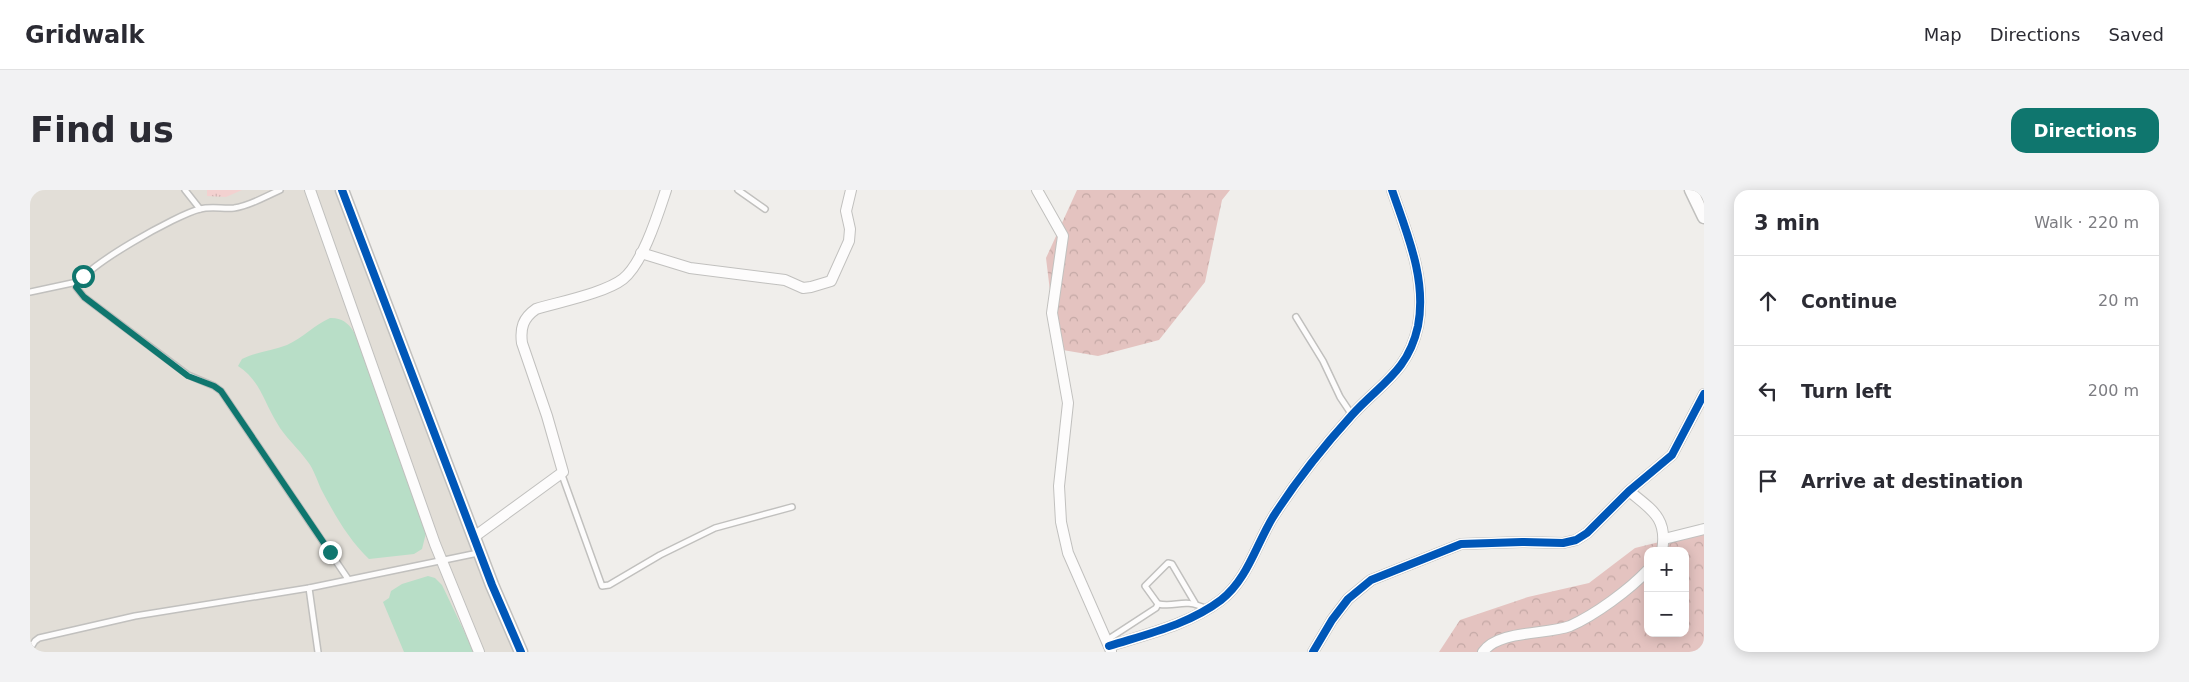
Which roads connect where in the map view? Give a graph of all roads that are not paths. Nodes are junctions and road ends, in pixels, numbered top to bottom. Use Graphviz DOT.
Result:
graph roads {
  1 [pos="185,190"];
  2 [pos="280,190"];
  3 [pos="310,190"];
  4 [pos="342,190"];
  5 [pos="666,190"];
  6 [pos="738,190"];
  7 [pos="851,190"];
  8 [pos="1037,190"];
  9 [pos="1392,190"];
  10 [pos="1691,190"];
  11 [pos="200,209"];
  12 [pos="765,210"];
  13 [pos="1704,217"];
  14 [pos="641,253"];
  15 [pos="77,282"];
  16 [pos="30,292"];
  17 [pos="1296,317"];
  18 [pos="1704,394"];
  19 [pos="1352,415"];
  20 [pos="562,475"];
  21 [pos="1629,491"];
  22 [pos="792,507"];
  23 [pos="1704,529"];
  24 [pos="474,537"];
  25 [pos="1664,539"];
  26 [pos="1663,547"];
  27 [pos="480,552"];
  28 [pos="442,561"];
  29 [pos="1644,574"];
  30 [pos="348,579"];
  31 [pos="309,588"];
  32 [pos="1195,603"];
  33 [pos="1158,604"];
  34 [pos="1207,609"];
  35 [pos="32,641"];
  36 [pos="1109,646"];
  37 [pos="30,649"];
  38 [pos="318,652"];
  39 [pos="479,652"];
  40 [pos="521,652"];
  41 [pos="1313,652"];
  42 [pos="1484,652"];
  1 -- 11 [label="lane"];
  2 -- 11 [label="lane"];
  3 -- 28 [label="street"];
  4 -- 24 [label="street"];
  5 -- 14 [label="street"];
  6 -- 12 [label="lane"];
  7 -- 14 [label="street"];
  8 -- 36 [label="street"];
  9 -- 19 [label="street"];
  10 -- 13 [label="street"];
  11 -- 15 [label="lane"];
  14 -- 20 [label="street"];
  15 -- 16 [label="lane"];
  15 -- 30 [label="lane"];
  17 -- 19 [label="lane"];
  18 -- 21 [label="street"];
  19 -- 34 [label="street"];
  20 -- 22 [label="lane"];
  20 -- 24 [label="street"];
  21 -- 25 [label="street"];
  21 -- 41 [label="street"];
  23 -- 25 [label="street"];
  24 -- 27 [label="street"];
  25 -- 26 [label="street"];
  27 -- 28 [label="lane"];
  27 -- 40 [label="street"];
  28 -- 30 [label="lane"];
  28 -- 39 [label="street"];
  29 -- 42 [label="street"];
  30 -- 31 [label="lane"];
  31 -- 35 [label="lane"];
  31 -- 38 [label="lane"];
  32 -- 33 [label="lane"];
  32 -- 33 [label="lane"];
  32 -- 34 [label="lane"];
  33 -- 36 [label="lane"];
  34 -- 36 [label="street"];
  35 -- 37 [label="lane"];
}
